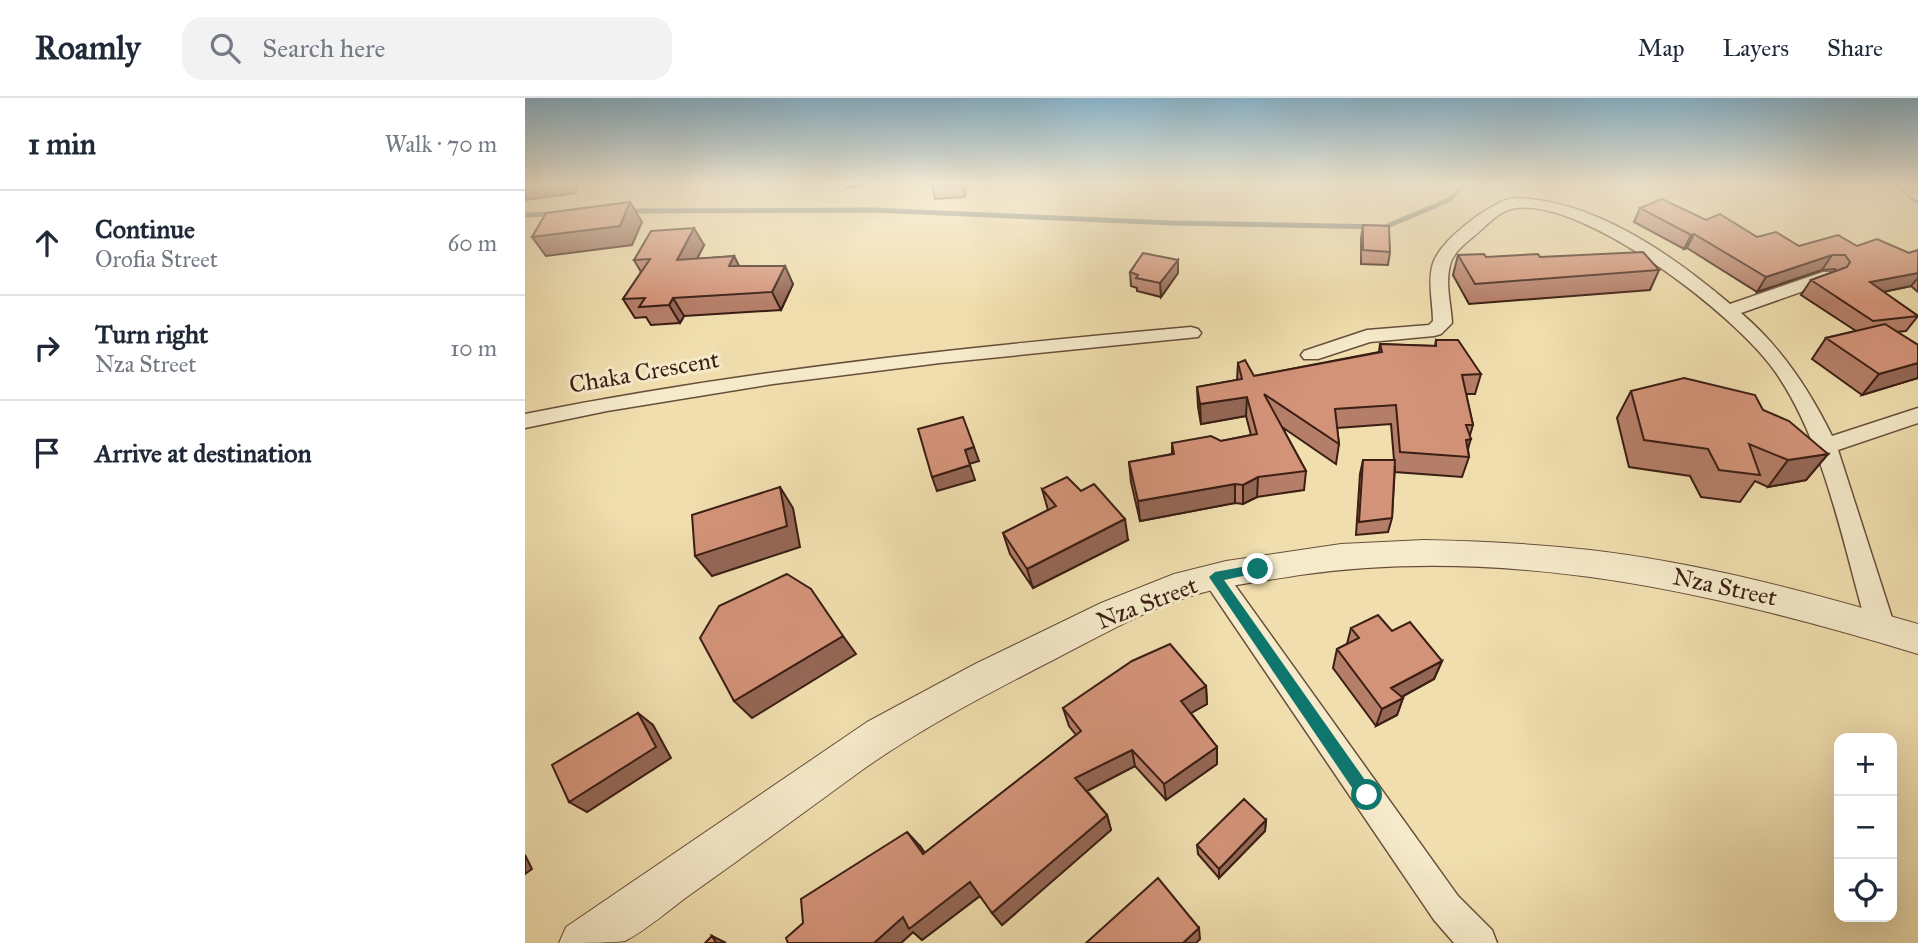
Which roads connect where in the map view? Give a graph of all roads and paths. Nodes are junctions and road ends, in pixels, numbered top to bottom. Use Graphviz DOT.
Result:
graph roads {
  1 [pos="1483,222"];
  2 [pos="1591,222"];
  3 [pos="1829,276"];
  4 [pos="1728,311"];
  5 [pos="1191,333"];
  6 [pos="1311,355"];
  7 [pos="1918,415"];
  8 [pos="525,421"];
  9 [pos="1826,446"];
  10 [pos="1215,577"];
  11 [pos="1881,627"];
  12 [pos="1918,639"];
  13 [pos="582,943"];
  14 [pos="1479,943"];
  1 -- 6 [label="street"];
  2 -- 4 [label="street"];
  3 -- 4 [label="street"];
  4 -- 9 [label="street"];
  5 -- 8 [label="street, Chaka Crescent"];
  7 -- 9 [label="street"];
  9 -- 11 [label="street"];
  10 -- 11 [label="street, Nza Street"];
  10 -- 13 [label="street, Nza Street"];
  10 -- 14 [label="street"];
  11 -- 12 [label="street, Nza Street"];
}
